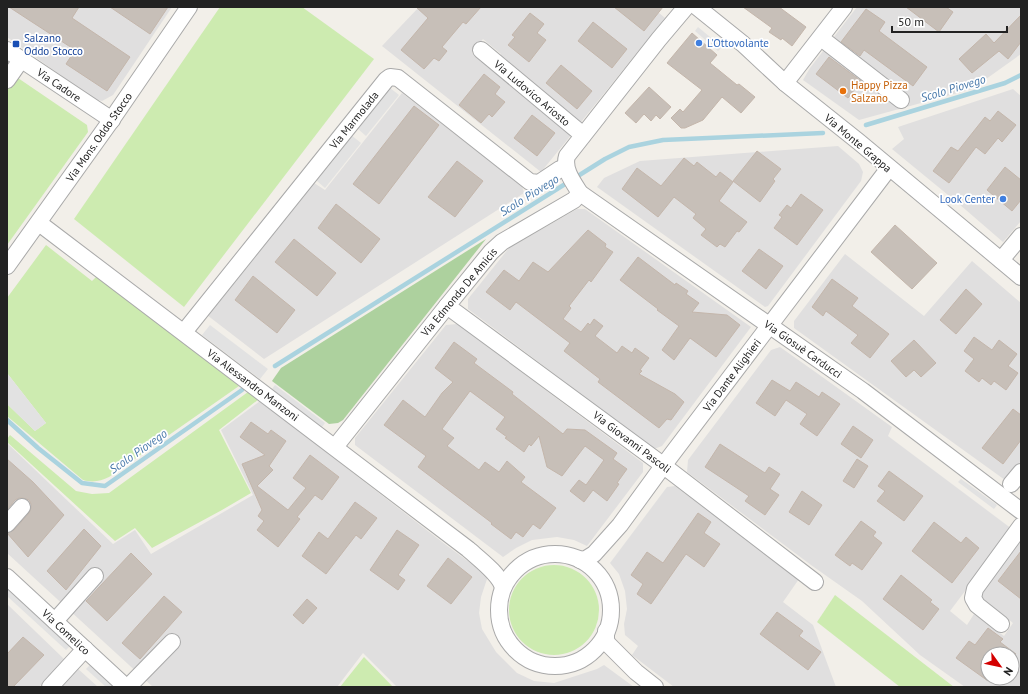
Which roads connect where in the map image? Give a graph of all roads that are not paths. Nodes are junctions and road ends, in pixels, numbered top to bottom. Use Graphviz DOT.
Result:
graph roads {
  1 [pos="189,7"];
  2 [pos="686,7"];
  3 [pos="697,7"];
  4 [pos="844,7"];
  5 [pos="821,38"];
  6 [pos="7,50"];
  7 [pos="481,50"];
  8 [pos="21,60"];
  9 [pos="7,80"];
  10 [pos="785,83"];
  11 [pos="901,100"];
  12 [pos="112,120"];
  13 [pos="583,135"];
  14 [pos="889,168"];
  15 [pos="572,180"];
  16 [pos="38,223"];
  17 [pos="1021,236"];
  18 [pos="1001,260"];
  19 [pos="7,266"];
  20 [pos="1021,277"];
  21 [pos="447,306"];
  22 [pos="770,326"];
  23 [pos="184,332"];
  24 [pos="335,447"];
  25 [pos="663,466"];
  26 [pos="1021,472"];
  27 [pos="1010,484"];
  28 [pos="22,507"];
  29 [pos="1021,511"];
  30 [pos="7,524"];
  31 [pos="620,525"];
  32 [pos="1021,526"];
  33 [pos="468,549"];
  34 [pos="580,560"];
  35 [pos="519,568"];
  36 [pos="597,572"];
  37 [pos="95,576"];
  38 [pos="7,577"];
  39 [pos="815,582"];
  40 [pos="503,588"];
  41 [pos="55,621"];
  42 [pos="1001,624"];
  43 [pos="606,631"];
  44 [pos="172,642"];
  45 [pos="85,649"];
  46 [pos="591,652"];
  47 [pos="636,672"];
  48 [pos="50,687"];
  49 [pos="127,687"];
  50 [pos="655,687"];
  1 -- 12 [label="street, Via Mons. Oddo Stocco"];
  2 -- 13 [label="street"];
  3 -- 10 [label="street, Via Monte Grappa"];
  4 -- 5 [label="street"];
  5 -- 10 [label="street"];
  5 -- 11 [label="street"];
  6 -- 8 [label="street, Via Cadore"];
  7 -- 13 [label="street, Via Ludovico Ariosto"];
  8 -- 9 [label="street"];
  8 -- 12 [label="street, Via Cadore"];
  10 -- 14 [label="street, Via Monte Grappa"];
  12 -- 16 [label="street, Via Mons. Oddo Stocco"];
  13 -- 15 [label="street"];
  14 -- 18 [label="street, Via Monte Grappa"];
  14 -- 22 [label="street, Via Dante Alighieri"];
  15 -- 21 [label="street, Via Edmondo De Amicis"];
  15 -- 22 [label="street, Via Giosuè Carducci"];
  15 -- 23 [label="street, Via Marmolada"];
  16 -- 19 [label="street, Via Mons. Oddo Stocco"];
  16 -- 23 [label="street, Via Alessandro Manzoni"];
  17 -- 18 [label="street"];
  18 -- 20 [label="street, Via Monte Grappa"];
  21 -- 24 [label="street, Via Edmondo De Amicis"];
  21 -- 25 [label="street, Via Giovanni Pascoli"];
  22 -- 25 [label="street, Via Dante Alighieri"];
  22 -- 29 [label="street, Via Giosuè Carducci"];
  23 -- 24 [label="street, Via Alessandro Manzoni"];
  24 -- 33 [label="street, Via Alessandro Manzoni"];
  25 -- 31 [label="street, Via Dante Alighieri"];
  25 -- 39 [label="street, Via Giovanni Pascoli"];
  26 -- 27 [label="street"];
  28 -- 30 [label="street"];
  31 -- 34 [label="street, Via Dante Alighieri"];
  31 -- 36 [label="street, Via Dante Alighieri"];
  32 -- 42 [label="street"];
  33 -- 35 [label="street"];
  33 -- 40 [label="street"];
  34 -- 35 [label="street"];
  34 -- 36 [label="street"];
  35 -- 40 [label="street"];
  36 -- 43 [label="street"];
  37 -- 41 [label="street"];
  38 -- 41 [label="street, Via Comelico"];
  40 -- 46 [label="street"];
  41 -- 45 [label="street, Via Comelico"];
  43 -- 46 [label="street"];
  43 -- 47 [label="street"];
  44 -- 49 [label="street"];
  45 -- 48 [label="street"];
  45 -- 49 [label="street, Via Comelico"];
  46 -- 47 [label="street"];
  47 -- 50 [label="street"];
}
